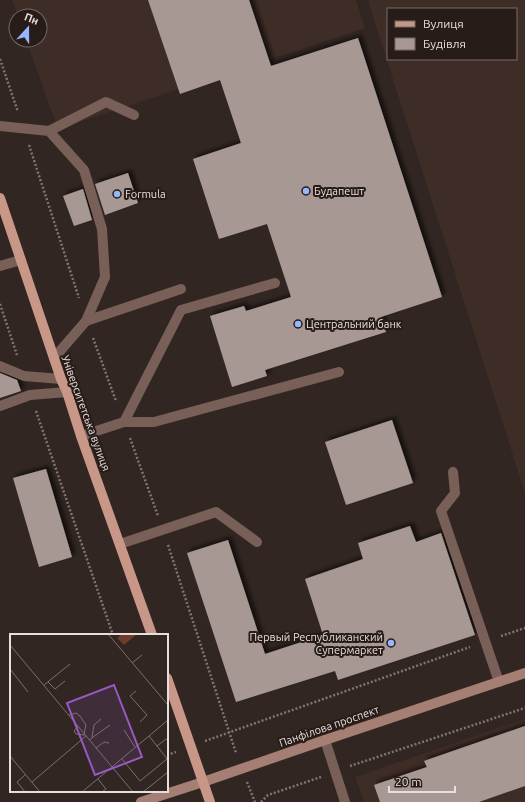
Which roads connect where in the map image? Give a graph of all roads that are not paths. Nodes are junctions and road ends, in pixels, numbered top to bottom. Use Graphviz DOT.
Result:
graph roads {
  1 [pos="134,115"];
  2 [pos="0,126"];
  3 [pos="49,131"];
  4 [pos="0,198"];
  5 [pos="21,260"];
  6 [pos="0,266"];
  7 [pos="275,283"];
  8 [pos="181,289"];
  9 [pos="86,321"];
  10 [pos="54,358"];
  11 [pos="0,366"];
  12 [pos="339,372"];
  13 [pos="61,379"];
  14 [pos="67,392"];
  15 [pos="0,406"];
  16 [pos="124,422"];
  17 [pos="154,422"];
  18 [pos="157,433"];
  19 [pos="81,436"];
  20 [pos="453,472"];
  21 [pos="257,542"];
  22 [pos="120,544"];
  23 [pos="152,634"];
  24 [pos="525,674"];
  25 [pos="168,681"];
  26 [pos="499,682"];
  27 [pos="325,740"];
  28 [pos="203,782"];
  29 [pos="141,802"];
  30 [pos="210,802"];
  31 [pos="345,802"];
  1 -- 3 [label="street"];
  2 -- 3 [label="street"];
  3 -- 9 [label="street"];
  4 -- 5 [label="main road, Університетська вулиця"];
  5 -- 6 [label="street"];
  5 -- 10 [label="main road, Університетська вулиця"];
  7 -- 16 [label="street"];
  8 -- 9 [label="street"];
  9 -- 10 [label="street"];
  10 -- 13 [label="main road, Університетська вулиця"];
  11 -- 13 [label="street"];
  12 -- 17 [label="street"];
  13 -- 14 [label="main road, Університетська вулиця"];
  14 -- 15 [label="street"];
  14 -- 19 [label="main road, Університетська вулиця"];
  16 -- 17 [label="street"];
  16 -- 19 [label="street"];
  17 -- 18 [label="street"];
  19 -- 22 [label="main road, Університетська вулиця"];
  20 -- 26 [label="street"];
  21 -- 22 [label="street"];
  22 -- 23 [label="main road, Університетська вулиця"];
  24 -- 26 [label="main road, Панфілова проспект"];
  25 -- 28 [label="main road"];
  26 -- 27 [label="main road, Панфілова проспект"];
  27 -- 28 [label="main road, Панфілова проспект"];
  27 -- 31 [label="street"];
  28 -- 29 [label="main road, Панфілова проспект"];
  28 -- 30 [label="main road"];
}
